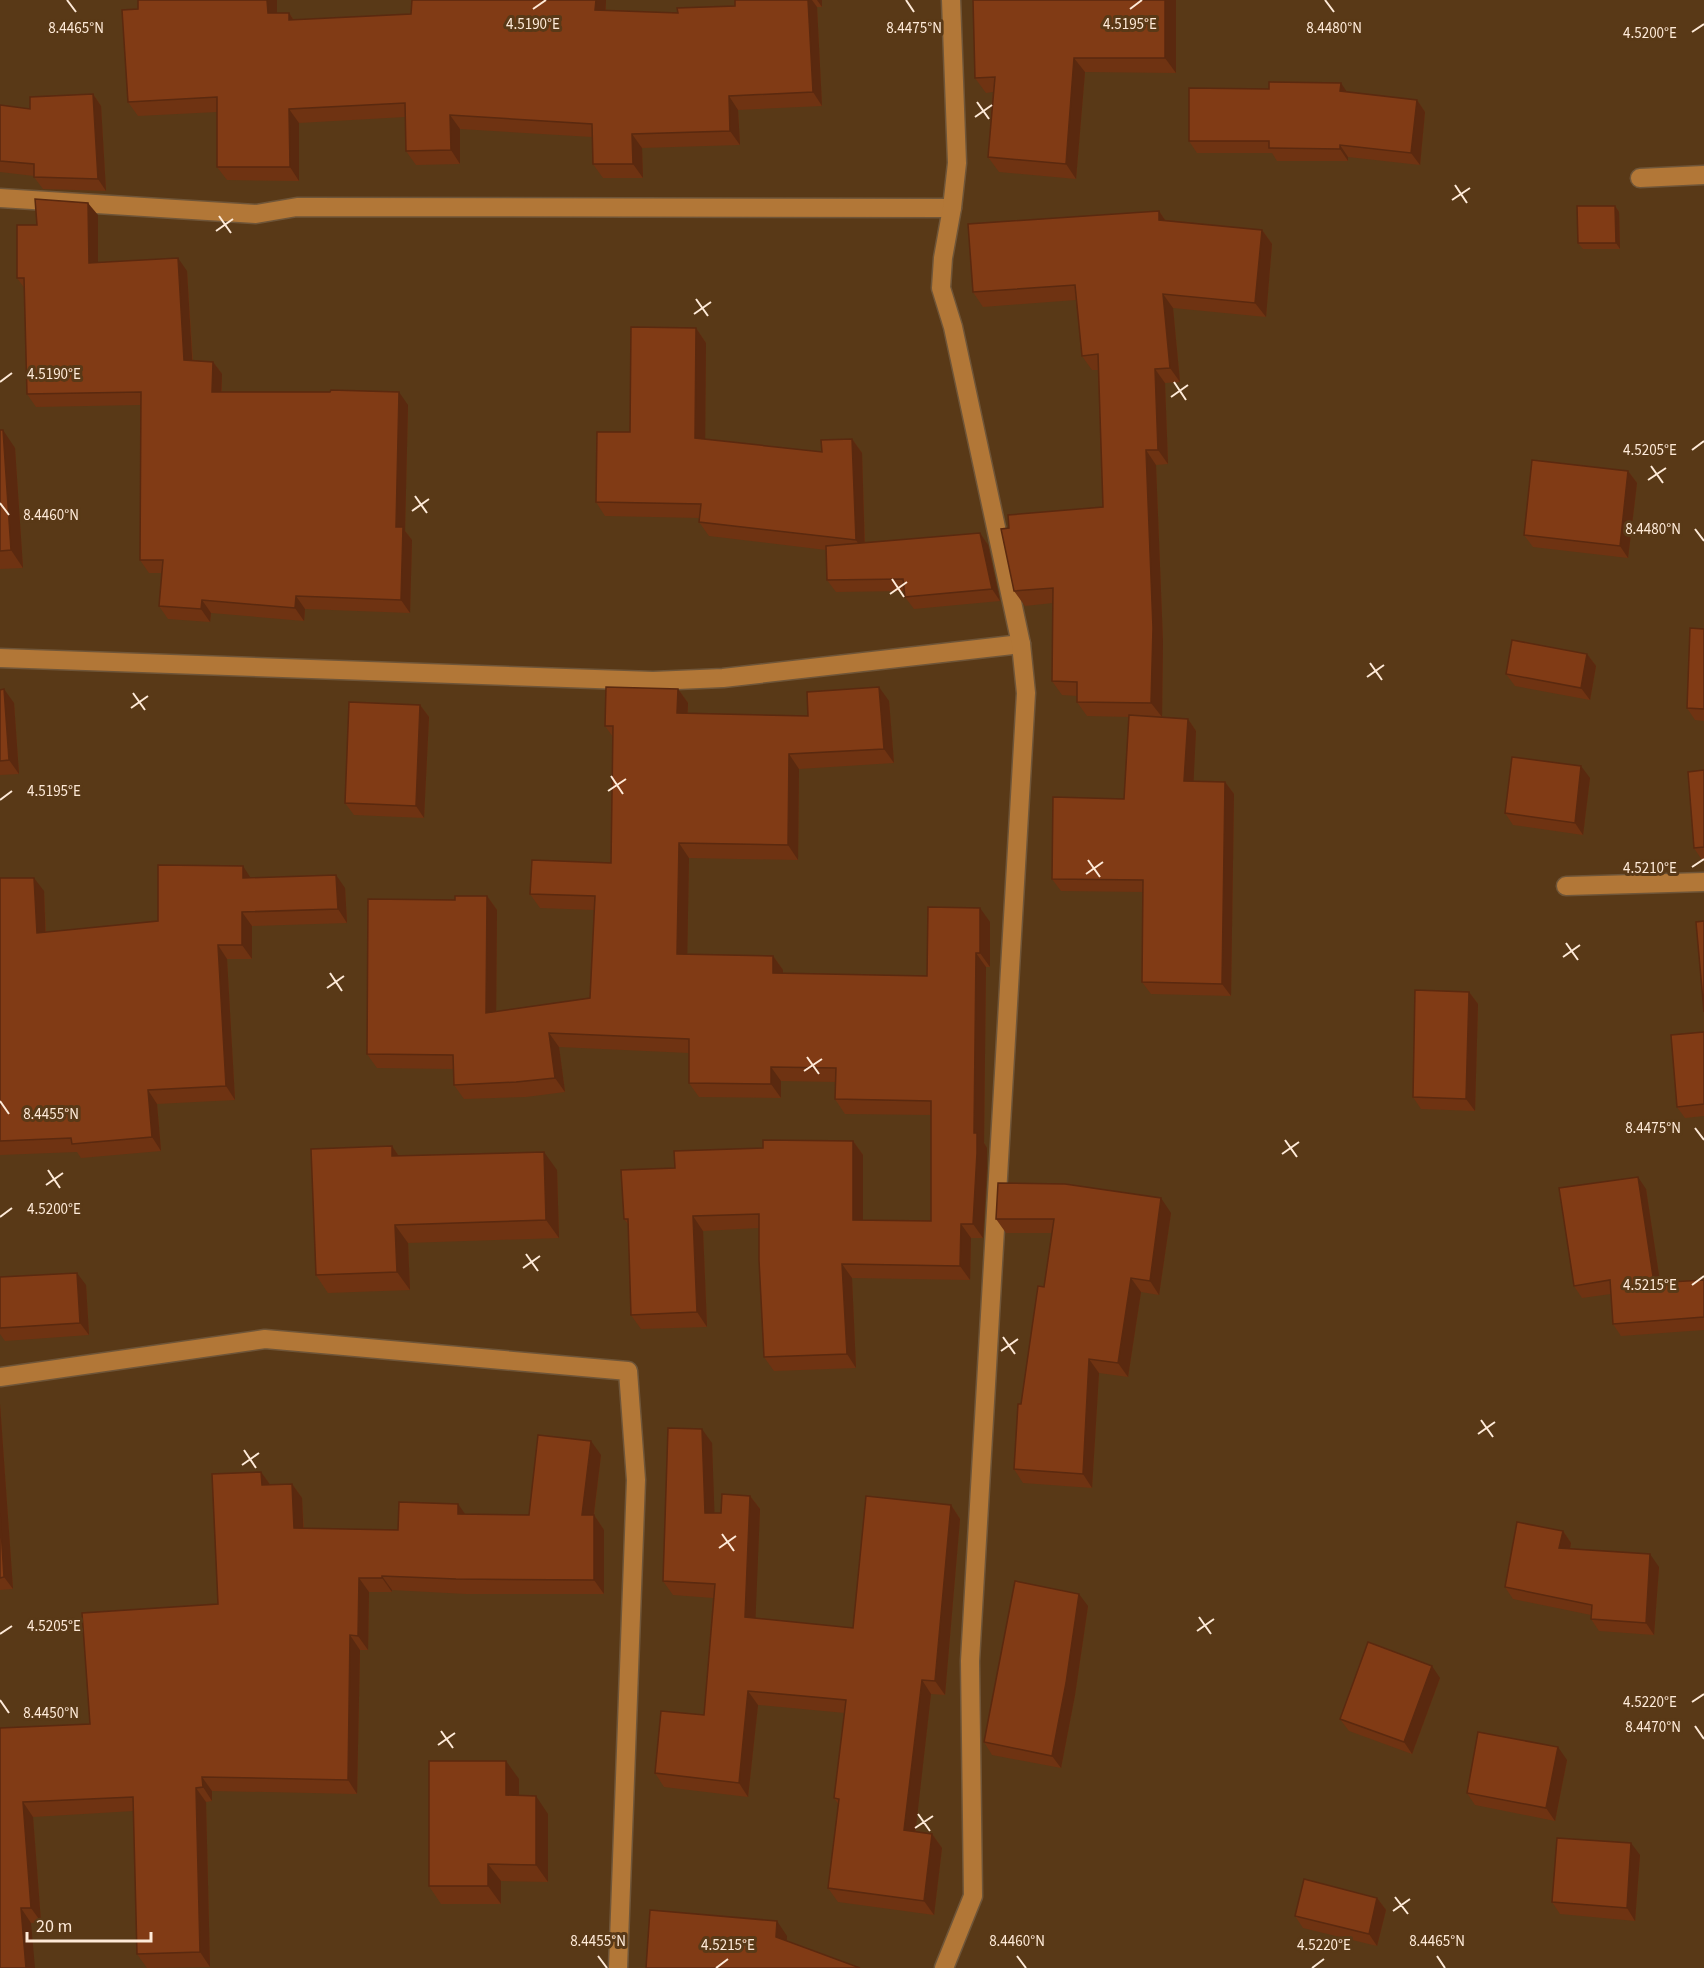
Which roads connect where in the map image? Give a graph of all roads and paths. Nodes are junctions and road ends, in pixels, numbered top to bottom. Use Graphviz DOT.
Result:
graph roads {
  1 [pos="951,0"];
  2 [pos="1704,175"];
  3 [pos="1640,178"];
  4 [pos="0,198"];
  5 [pos="952,208"];
  6 [pos="1021,644"];
  7 [pos="0,658"];
  8 [pos="1704,882"];
  9 [pos="1566,886"];
  10 [pos="0,1377"];
  11 [pos="618,1968"];
  12 [pos="944,1968"];
  1 -- 5 [label="street"];
  2 -- 3 [label="street"];
  4 -- 5 [label="street"];
  5 -- 6 [label="street"];
  6 -- 7 [label="street"];
  6 -- 12 [label="street"];
  8 -- 9 [label="street"];
  10 -- 11 [label="street"];
}
